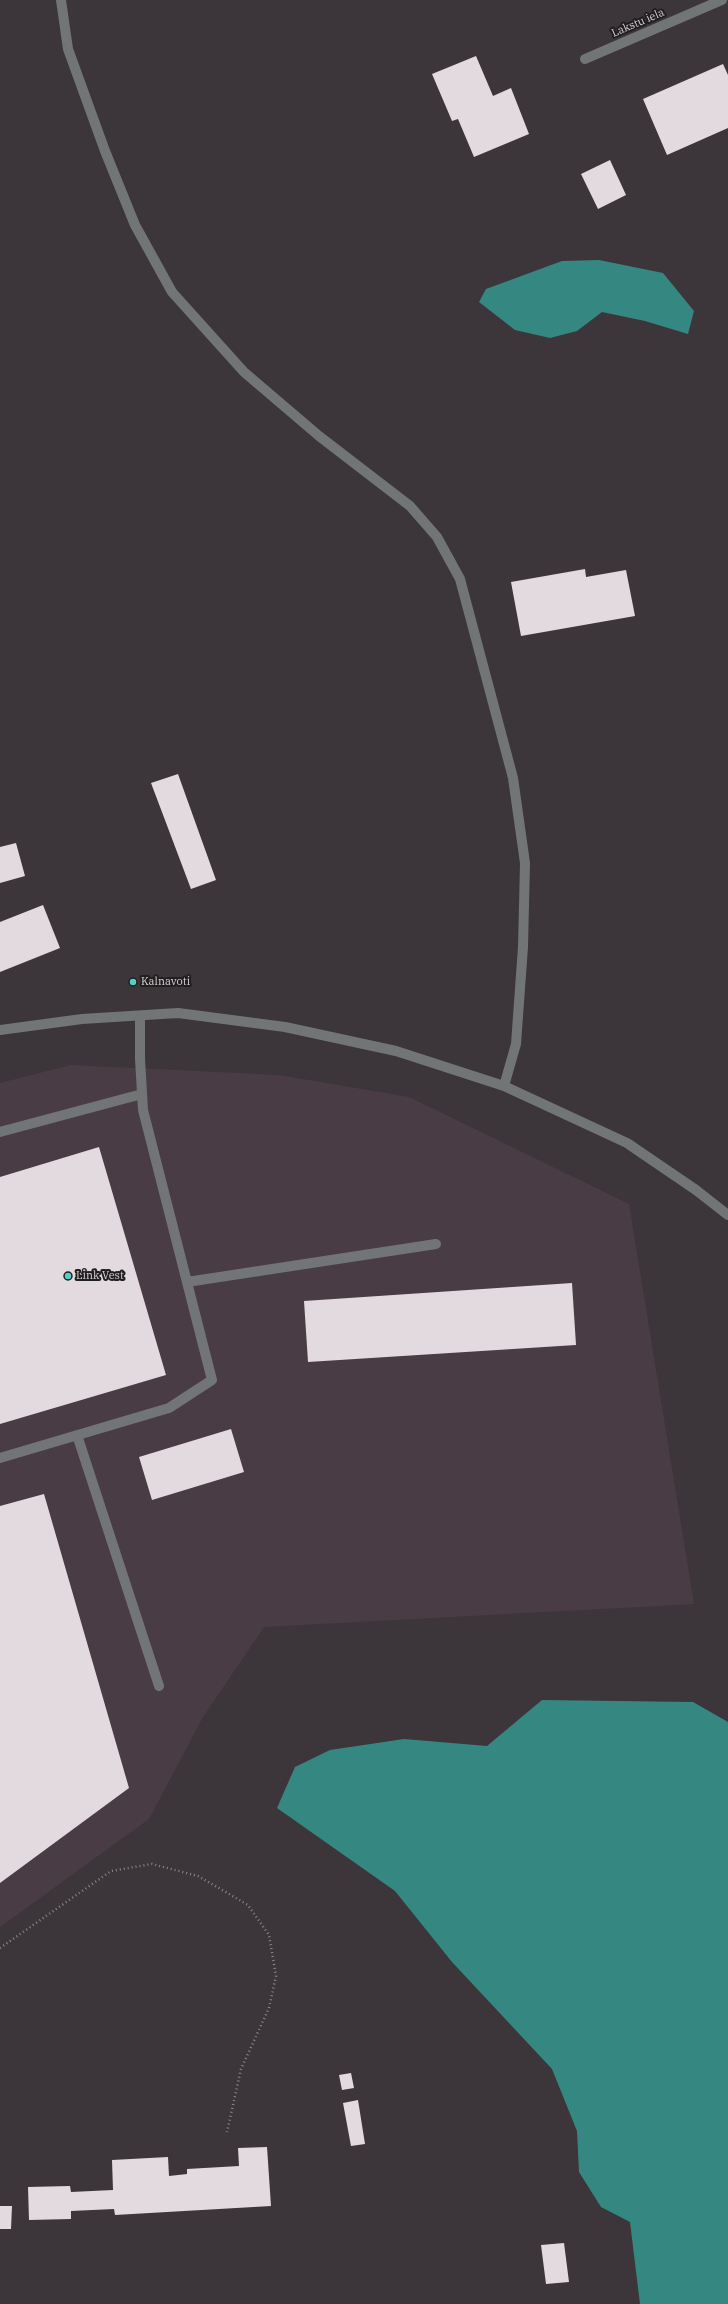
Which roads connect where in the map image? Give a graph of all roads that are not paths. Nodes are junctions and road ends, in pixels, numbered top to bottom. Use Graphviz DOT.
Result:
graph roads {
  1 [pos="61,0"];
  2 [pos="722,0"];
  3 [pos="585,59"];
  4 [pos="140,1016"];
  5 [pos="0,1030"];
  6 [pos="504,1086"];
  7 [pos="142,1094"];
  8 [pos="0,1132"];
  9 [pos="728,1215"];
  10 [pos="436,1244"];
  11 [pos="187,1282"];
  12 [pos="77,1435"];
  13 [pos="0,1458"];
  14 [pos="160,1686"];
  1 -- 6 [label="street"];
  2 -- 3 [label="street, Lakstu iela"];
  4 -- 5 [label="street"];
  4 -- 6 [label="street"];
  4 -- 7 [label="street"];
  6 -- 9 [label="street"];
  7 -- 8 [label="street"];
  7 -- 11 [label="street"];
  10 -- 11 [label="street"];
  11 -- 12 [label="street"];
  12 -- 13 [label="street"];
  12 -- 14 [label="street"];
}
